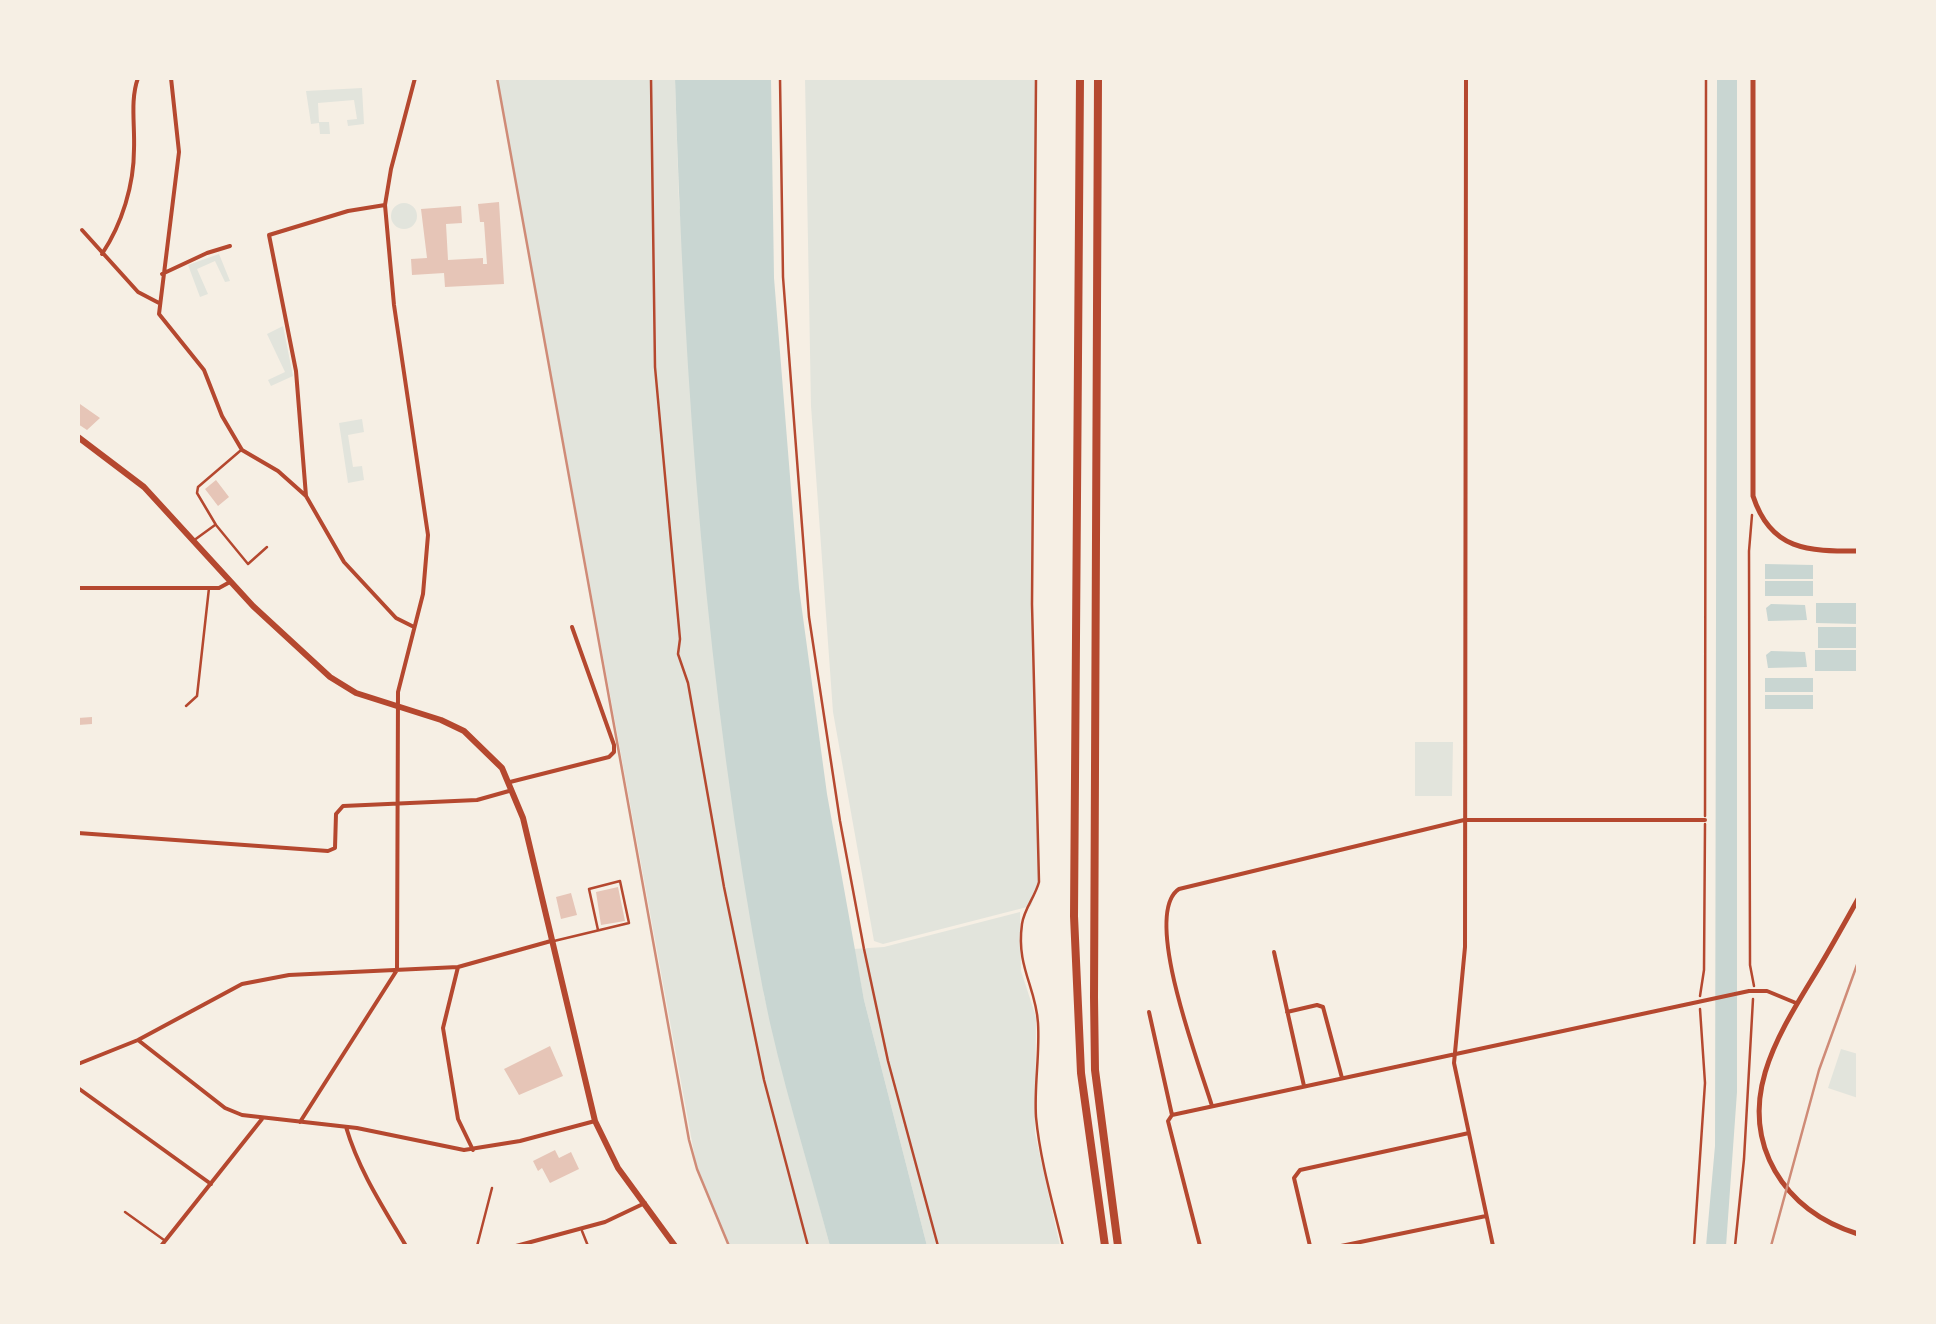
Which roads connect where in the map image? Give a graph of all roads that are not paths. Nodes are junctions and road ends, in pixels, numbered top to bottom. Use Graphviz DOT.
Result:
graph roads {
  1 [pos="138,78"];
  2 [pos="170,78"];
  3 [pos="415,78"];
  4 [pos="1080,78"];
  5 [pos="1098,78"];
  6 [pos="1466,78"];
  7 [pos="1753,78"];
  8 [pos="385,204"];
  9 [pos="82,230"];
  10 [pos="230,246"];
  11 [pos="102,254"];
  12 [pos="162,274"];
  13 [pos="158,303"];
  14 [pos="78,438"];
  15 [pos="242,450"];
  16 [pos="306,496"];
  17 [pos="216,525"];
  18 [pos="192,541"];
  19 [pos="266,548"];
  20 [pos="1858,551"];
  21 [pos="230,582"];
  22 [pos="78,588"];
  23 [pos="209,588"];
  24 [pos="414,627"];
  25 [pos="572,627"];
  26 [pos="186,706"];
  27 [pos="398,706"];
  28 [pos="512,786"];
  29 [pos="398,804"];
  30 [pos="1464,820"];
  31 [pos="1705,820"];
  32 [pos="78,834"];
  33 [pos="1858,899"];
  34 [pos="598,930"];
  35 [pos="552,941"];
  36 [pos="1274,952"];
  37 [pos="458,967"];
  38 [pos="398,970"];
  39 [pos="1796,1004"];
  40 [pos="1150,1012"];
  41 [pos="1287,1012"];
  42 [pos="138,1040"];
  43 [pos="1456,1054"];
  44 [pos="78,1064"];
  45 [pos="1342,1078"];
  46 [pos="1304,1086"];
  47 [pos="78,1088"];
  48 [pos="1212,1106"];
  49 [pos="1172,1114"];
  50 [pos="262,1119"];
  51 [pos="595,1121"];
  52 [pos="299,1123"];
  53 [pos="346,1127"];
  54 [pos="1469,1133"];
  55 [pos="473,1150"];
  56 [pos="211,1184"];
  57 [pos="492,1188"];
  58 [pos="645,1203"];
  59 [pos="125,1212"];
  60 [pos="1486,1216"];
  61 [pos="581,1230"];
  62 [pos="1858,1234"];
  63 [pos="166,1240"];
  64 [pos="161,1246"];
  65 [pos="406,1246"];
  66 [pos="477,1246"];
  67 [pos="516,1246"];
  68 [pos="588,1246"];
  69 [pos="675,1246"];
  70 [pos="1106,1246"];
  71 [pos="1118,1246"];
  72 [pos="1200,1246"];
  73 [pos="1310,1246"];
  74 [pos="1342,1246"];
  75 [pos="1493,1246"];
  1 -- 11 [label="street"];
  2 -- 12 [label="street"];
  3 -- 8 [label="street"];
  4 -- 70 [label="highway"];
  5 -- 71 [label="highway"];
  6 -- 30 [label="street"];
  7 -- 20 [label="street"];
  8 -- 16 [label="street"];
  8 -- 24 [label="street"];
  9 -- 11 [label="street"];
  10 -- 12 [label="street"];
  11 -- 13 [label="street"];
  12 -- 13 [label="street"];
  13 -- 15 [label="street"];
  14 -- 18 [label="main road"];
  15 -- 16 [label="street"];
  15 -- 17 [label="lane"];
  16 -- 24 [label="street"];
  17 -- 18 [label="lane"];
  17 -- 19 [label="lane"];
  18 -- 21 [label="main road"];
  21 -- 23 [label="street"];
  21 -- 27 [label="main road"];
  22 -- 23 [label="street"];
  23 -- 26 [label="lane"];
  24 -- 27 [label="street"];
  25 -- 28 [label="street"];
  27 -- 28 [label="main road"];
  27 -- 29 [label="street"];
  28 -- 29 [label="street"];
  28 -- 35 [label="main road"];
  29 -- 32 [label="street"];
  29 -- 38 [label="street"];
  30 -- 31 [label="street"];
  30 -- 43 [label="street"];
  30 -- 48 [label="street"];
  33 -- 39 [label="street"];
  34 -- 34 [label="lane"];
  34 -- 35 [label="lane"];
  35 -- 37 [label="street"];
  35 -- 51 [label="main road"];
  36 -- 41 [label="street"];
  37 -- 38 [label="street"];
  37 -- 55 [label="street"];
  38 -- 42 [label="street"];
  38 -- 52 [label="street"];
  39 -- 43 [label="street"];
  39 -- 62 [label="street"];
  40 -- 49 [label="street"];
  41 -- 45 [label="street"];
  41 -- 46 [label="street"];
  42 -- 44 [label="street"];
  42 -- 50 [label="street"];
  43 -- 45 [label="street"];
  43 -- 54 [label="street"];
  45 -- 46 [label="street"];
  46 -- 48 [label="street"];
  47 -- 56 [label="street"];
  48 -- 49 [label="street"];
  49 -- 72 [label="street"];
  50 -- 52 [label="street"];
  50 -- 56 [label="street"];
  51 -- 55 [label="street"];
  51 -- 58 [label="main road"];
  52 -- 53 [label="street"];
  53 -- 55 [label="street"];
  53 -- 65 [label="street"];
  54 -- 60 [label="street"];
  54 -- 73 [label="street"];
  56 -- 63 [label="street"];
  57 -- 66 [label="lane"];
  58 -- 61 [label="street"];
  58 -- 69 [label="main road"];
  59 -- 63 [label="lane"];
  60 -- 74 [label="street"];
  60 -- 75 [label="street"];
  61 -- 67 [label="street"];
  61 -- 68 [label="lane"];
  63 -- 64 [label="street"];
}
